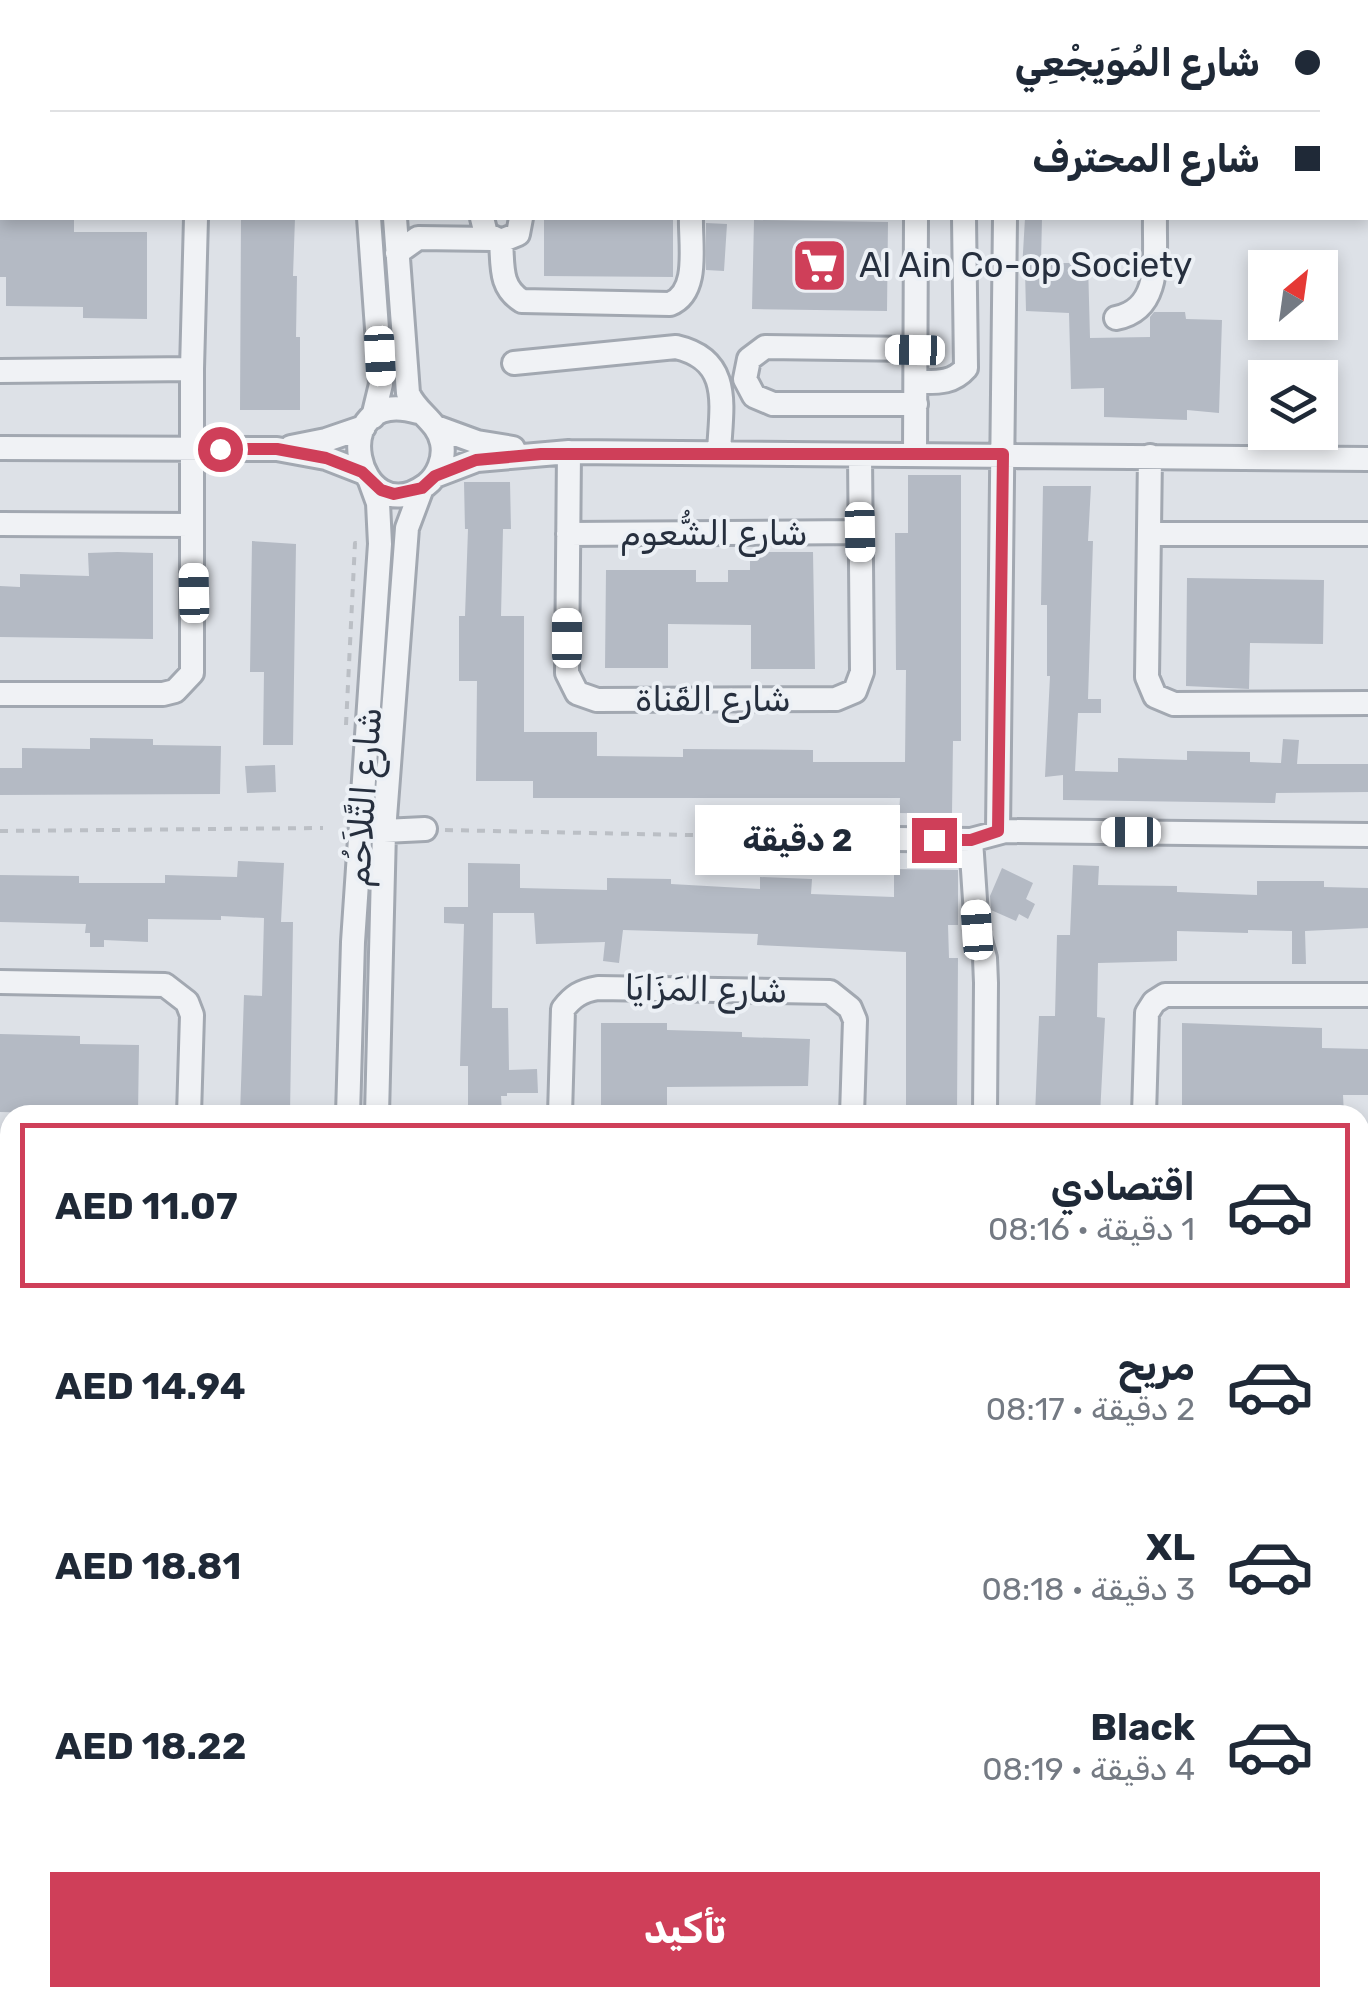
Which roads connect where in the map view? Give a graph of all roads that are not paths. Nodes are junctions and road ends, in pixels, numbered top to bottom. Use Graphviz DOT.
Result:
graph roads {
  1 [pos="196,220"];
  2 [pos="370,220"];
  3 [pos="395,220"];
  4 [pos="522,220"];
  5 [pos="690,220"];
  6 [pos="916,220"];
  7 [pos="964,220"];
  8 [pos="1005,220"];
  9 [pos="1156,220"];
  10 [pos="492,233"];
  11 [pos="396,254"];
  12 [pos="1116,318"];
  13 [pos="915,350"];
  14 [pos="514,363"];
  15 [pos="192,369"];
  16 [pos="0,371"];
  17 [pos="916,393"];
  18 [pos="418,412"];
  19 [pos="368,422"];
  20 [pos="436,427"];
  21 [pos="0,448"];
  22 [pos="192,449"];
  23 [pos="277,449"];
  24 [pos="569,452"];
  25 [pos="719,452"];
  26 [pos="541,454"];
  27 [pos="915,454"];
  28 [pos="1003,454"];
  29 [pos="860,455"];
  30 [pos="1150,456"];
  31 [pos="1368,459"];
  32 [pos="366,477"];
  33 [pos="428,482"];
  34 [pos="0,524"];
  35 [pos="192,525"];
  36 [pos="860,532"];
  37 [pos="568,534"];
  38 [pos="1150,534"];
  39 [pos="1368,534"];
  40 [pos="0,694"];
  41 [pos="1368,702"];
  42 [pos="426,829"];
  43 [pos="384,831"];
  44 [pos="998,831"];
  45 [pos="1368,835"];
  46 [pos="896,839"];
  47 [pos="971,840"];
  48 [pos="0,982"];
  49 [pos="1368,994"];
  50 [pos="189,1105"];
  51 [pos="348,1105"];
  52 [pos="377,1105"];
  53 [pos="560,1105"];
  54 [pos="852,1105"];
  55 [pos="984,1105"];
  56 [pos="1144,1105"];
  1 -- 15 [label="street"];
  2 -- 19 [label="street"];
  3 -- 11 [label="street"];
  4 -- 10 [label="street"];
  5 -- 10 [label="street"];
  6 -- 13 [label="street"];
  7 -- 17 [label="street"];
  8 -- 28 [label="street"];
  9 -- 12 [label="street"];
  10 -- 11 [label="street"];
  11 -- 18 [label="street"];
  13 -- 17 [label="street"];
  13 -- 17 [label="street"];
  14 -- 25 [label="street"];
  15 -- 16 [label="street"];
  15 -- 22 [label="street"];
  17 -- 27 [label="street"];
  18 -- 19 [label="street"];
  18 -- 20 [label="street"];
  19 -- 23 [label="street"];
  19 -- 32 [label="street"];
  20 -- 26 [label="street"];
  20 -- 33 [label="street"];
  21 -- 22 [label="street"];
  22 -- 23 [label="street"];
  22 -- 35 [label="street"];
  23 -- 32 [label="street"];
  24 -- 25 [label="street"];
  24 -- 26 [label="street"];
  24 -- 37 [label="street, شارع القَناة"];
  25 -- 29 [label="street"];
  26 -- 33 [label="street"];
  27 -- 28 [label="street"];
  27 -- 29 [label="street"];
  28 -- 30 [label="street"];
  28 -- 44 [label="street"];
  29 -- 36 [label="street, شارع القَناة"];
  30 -- 31 [label="street"];
  30 -- 38 [label="street"];
  32 -- 33 [label="street"];
  32 -- 51 [label="street, شارع التَّلاَحُم"];
  33 -- 43 [label="street, شارع التَّلاَحُم"];
  34 -- 35 [label="street"];
  35 -- 40 [label="street"];
  36 -- 37 [label="street, شارع الشُّعوم"];
  36 -- 37 [label="street, شارع القَناة"];
  38 -- 39 [label="street"];
  38 -- 41 [label="street"];
  42 -- 43 [label="street"];
  43 -- 52 [label="street, شارع التَّلاَحُم"];
  44 -- 45 [label="street"];
  44 -- 47 [label="street"];
  46 -- 47 [label="street"];
  47 -- 55 [label="street"];
  48 -- 50 [label="street"];
  49 -- 56 [label="street"];
  53 -- 54 [label="street, شارع المَزَايَا"];
}
